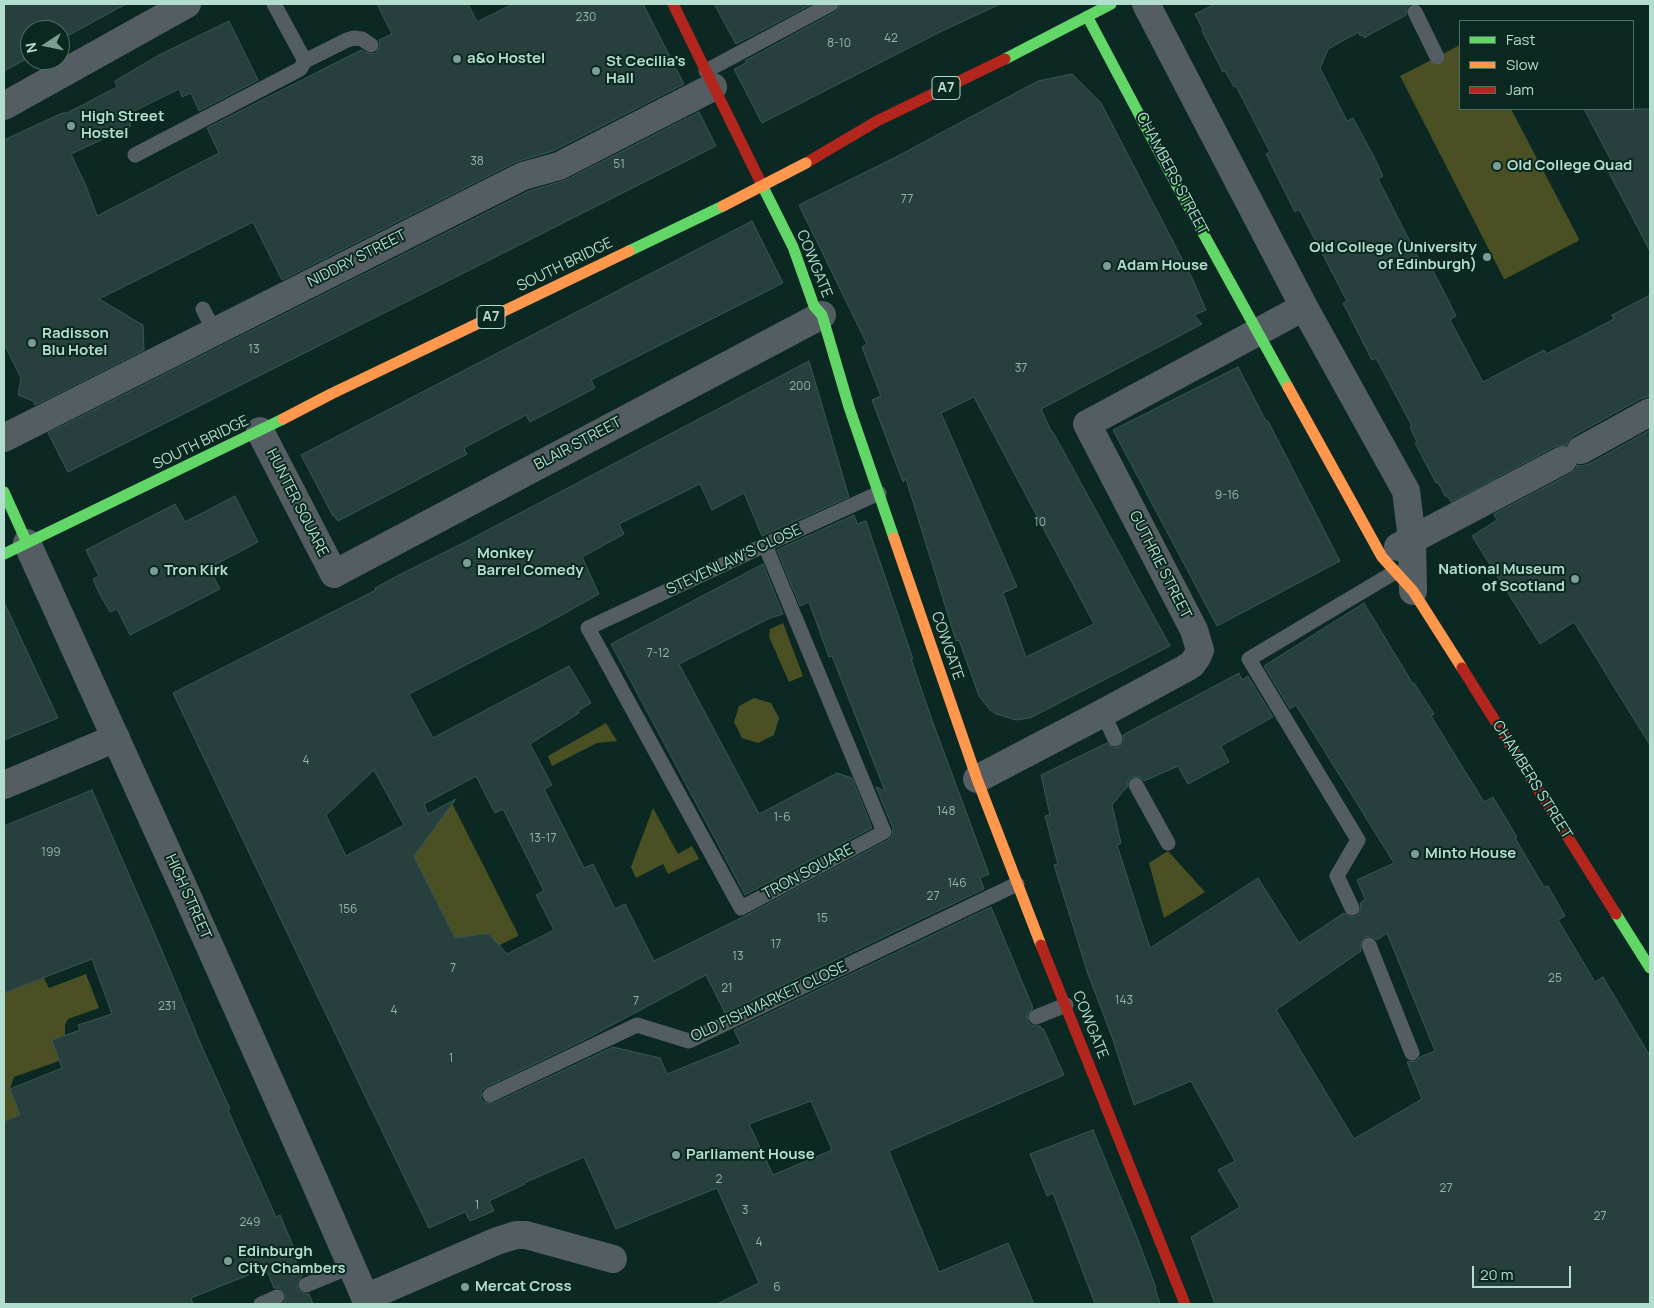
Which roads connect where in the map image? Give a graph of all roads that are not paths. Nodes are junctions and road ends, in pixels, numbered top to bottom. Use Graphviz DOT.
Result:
graph roads {
  1 [pos="186,4"];
  2 [pos="274,4"];
  3 [pos="673,4"];
  4 [pos="831,4"];
  5 [pos="1111,4"];
  6 [pos="1146,4"];
  7 [pos="1415,12"];
  8 [pos="1087,16"];
  9 [pos="371,45"];
  10 [pos="1438,57"];
  11 [pos="304,61"];
  12 [pos="710,80"];
  13 [pos="4,106"];
  14 [pos="135,155"];
  15 [pos="1304,307"];
  16 [pos="822,315"];
  17 [pos="1259,332"];
  18 [pos="1650,412"];
  19 [pos="260,431"];
  20 [pos="4,438"];
  21 [pos="4,492"];
  22 [pos="879,493"];
  23 [pos="1412,539"];
  24 [pos="766,545"];
  25 [pos="15,548"];
  26 [pos="334,574"];
  27 [pos="1397,574"];
  28 [pos="588,628"];
  29 [pos="1103,713"];
  30 [pos="116,738"];
  31 [pos="1114,739"];
  32 [pos="977,778"];
  33 [pos="4,785"];
  34 [pos="1136,785"];
  35 [pos="1168,843"];
  36 [pos="1017,884"];
  37 [pos="1352,908"];
  38 [pos="1369,945"];
  39 [pos="1650,968"];
  40 [pos="1066,1005"];
  41 [pos="1036,1017"];
  42 [pos="1412,1053"];
  43 [pos="490,1095"];
  44 [pos="613,1259"];
  45 [pos="352,1266"];
  46 [pos="306,1285"];
  47 [pos="277,1297"];
  48 [pos="367,1301"];
  49 [pos="261,1304"];
  50 [pos="1185,1304"];
  1 -- 13 [label="street"];
  2 -- 11 [label="lane"];
  3 -- 12 [label="street, COWGATE"];
  4 -- 12 [label="lane"];
  5 -- 8 [label="street, SOUTH BRIDGE / A7"];
  6 -- 15 [label="street"];
  7 -- 10 [label="lane"];
  8 -- 17 [label="street, CHAMBERS STREET"];
  8 -- 19 [label="street, SOUTH BRIDGE / A7, bridge"];
  9 -- 11 [label="lane"];
  11 -- 14 [label="lane"];
  12 -- 16 [label="street, COWGATE"];
  12 -- 20 [label="street, NIDDRY STREET"];
  15 -- 17 [label="street"];
  15 -- 23 [label="street"];
  16 -- 22 [label="street, COWGATE"];
  16 -- 26 [label="street, BLAIR STREET"];
  17 -- 27 [label="street, CHAMBERS STREET"];
  17 -- 29 [label="street, GUTHRIE STREET"];
  18 -- 23 [label="street"];
  19 -- 25 [label="street, SOUTH BRIDGE / A7"];
  19 -- 26 [label="street, HUNTER SQUARE"];
  21 -- 25 [label="street, HIGH STREET"];
  22 -- 24 [label="lane, STEVENLAW'S CLOSE"];
  22 -- 32 [label="street, COWGATE"];
  23 -- 27 [label="street"];
  23 -- 27 [label="street"];
  24 -- 28 [label="lane, STEVENLAW'S CLOSE"];
  24 -- 28 [label="lane, TRON SQUARE"];
  25 -- 30 [label="street, HIGH STREET"];
  27 -- 37 [label="lane"];
  27 -- 39 [label="street, CHAMBERS STREET"];
  29 -- 31 [label="lane"];
  29 -- 32 [label="street, GUTHRIE STREET"];
  30 -- 33 [label="street"];
  30 -- 45 [label="street, HIGH STREET"];
  32 -- 36 [label="street, COWGATE"];
  34 -- 35 [label="lane"];
  36 -- 40 [label="street, COWGATE"];
  36 -- 43 [label="lane, OLD FISHMARKET CLOSE"];
  38 -- 42 [label="lane"];
  40 -- 41 [label="lane"];
  40 -- 50 [label="street, COWGATE"];
  44 -- 48 [label="street"];
  45 -- 46 [label="lane"];
  45 -- 48 [label="street, HIGH STREET"];
  47 -- 49 [label="lane"];
}
